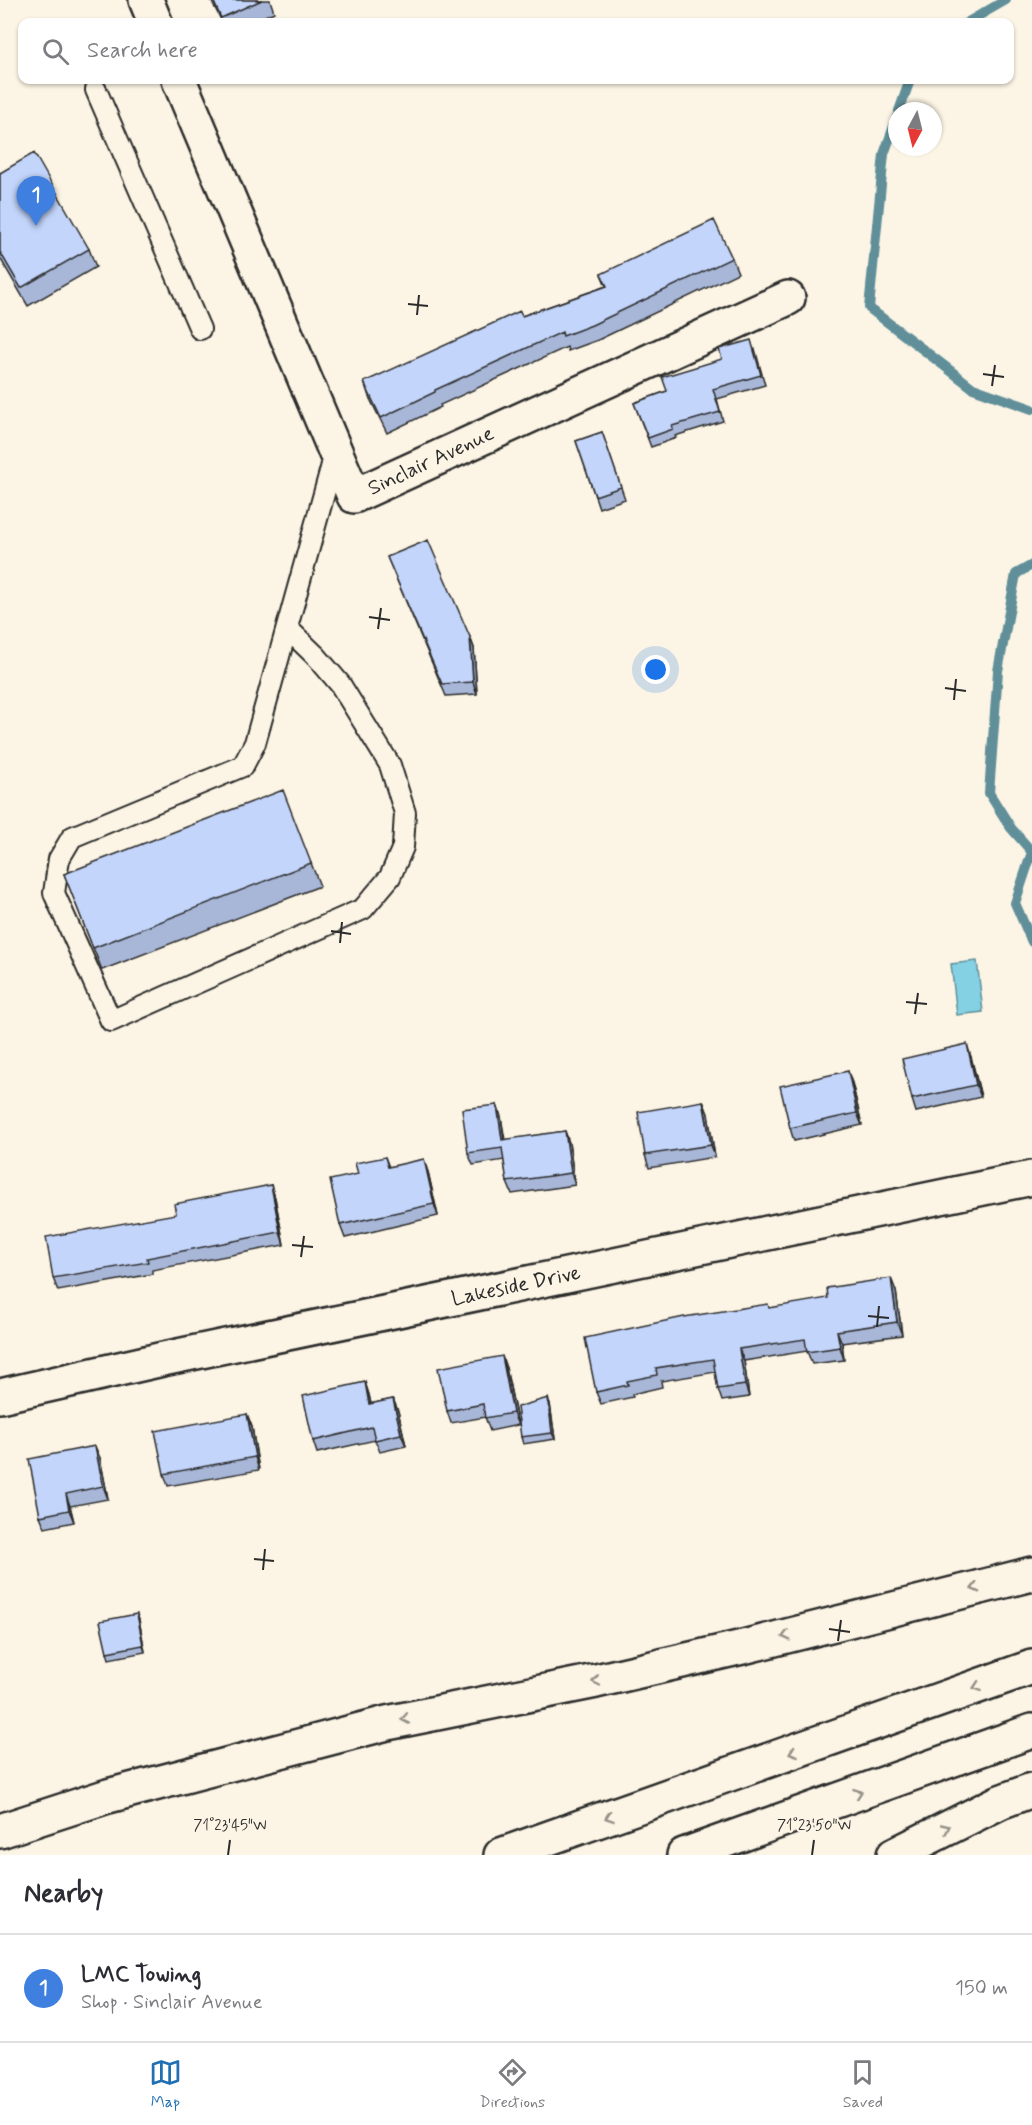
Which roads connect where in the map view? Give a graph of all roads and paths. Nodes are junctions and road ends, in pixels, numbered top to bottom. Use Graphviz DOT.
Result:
graph roads {
  1 [pos="146,0"];
  2 [pos="154,18"];
  3 [pos="181,84"];
  4 [pos="96,90"];
  5 [pos="788,298"];
  6 [pos="200,329"];
  7 [pos="335,454"];
  8 [pos="288,629"];
  9 [pos="1032,1178"];
  10 [pos="0,1395"];
  11 [pos="1032,1574"];
  12 [pos="1032,1667"];
  13 [pos="1032,1731"];
  14 [pos="1032,1790"];
  15 [pos="0,1831"];
  16 [pos="501,1855"];
  17 [pos="684,1855"];
  18 [pos="894,1855"];
  1 -- 2 [label="main road"];
  3 -- 7 [label="main road, Sinclair Avenue"];
  4 -- 6 [label="lane"];
  5 -- 7 [label="main road, Sinclair Avenue"];
  7 -- 8 [label="lane"];
  8 -- 8 [label="lane"];
  9 -- 10 [label="main road, Lakeside Drive"];
  11 -- 15 [label="main road, one-way"];
  12 -- 16 [label="main road, one-way"];
  17 -- 13 [label="main road, one-way"];
  18 -- 14 [label="main road, one-way"];
}
